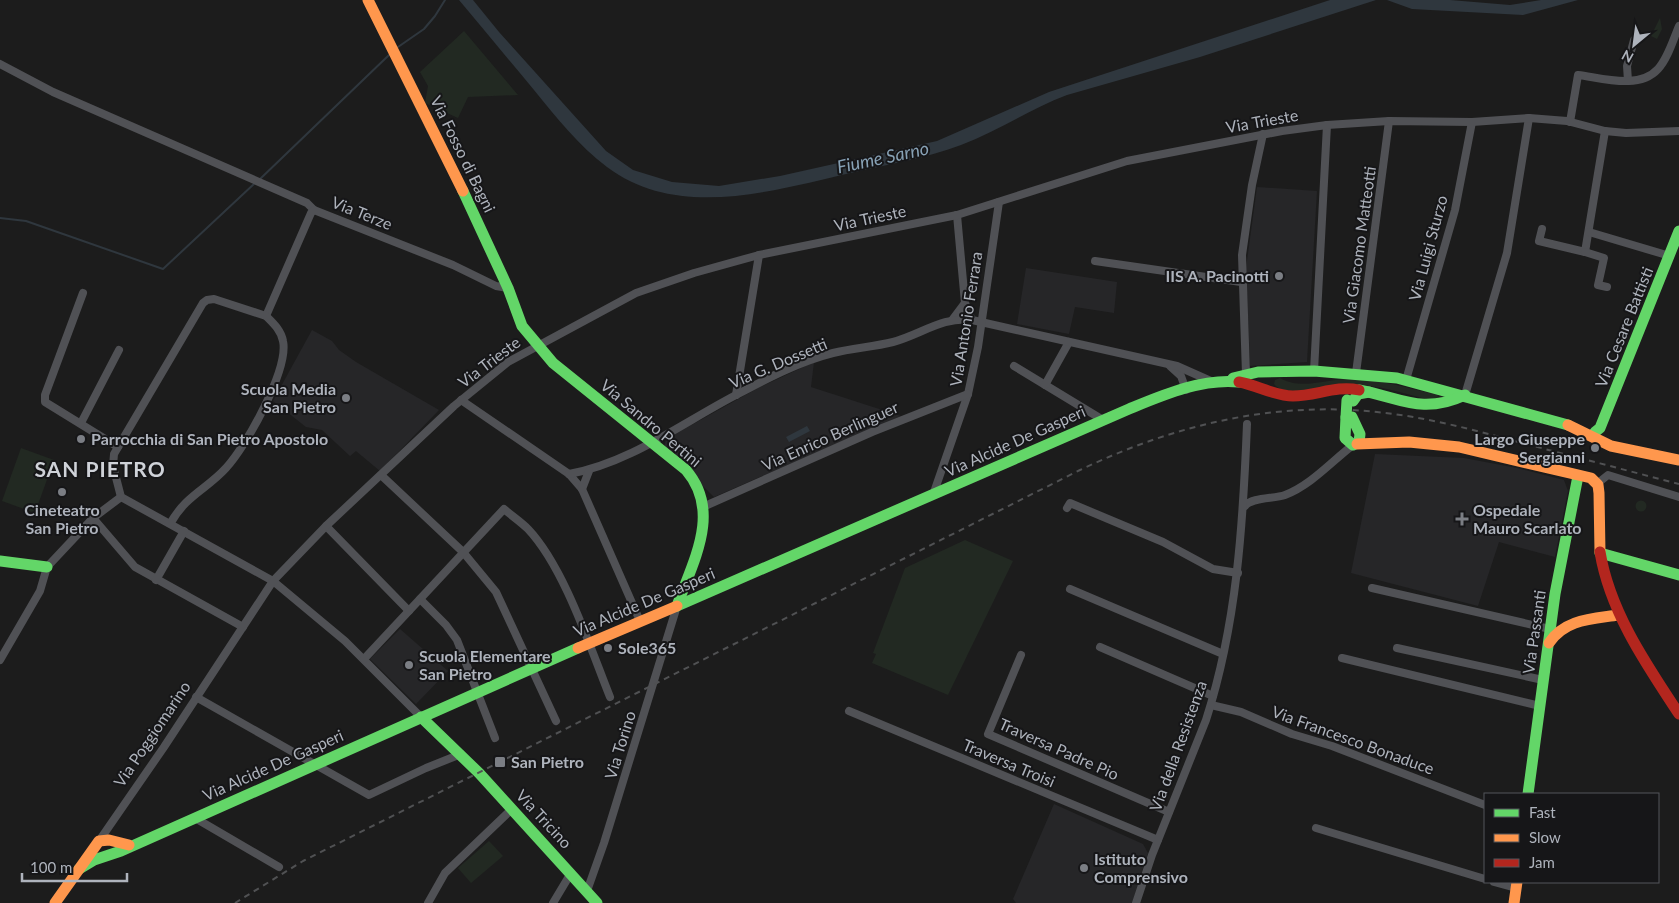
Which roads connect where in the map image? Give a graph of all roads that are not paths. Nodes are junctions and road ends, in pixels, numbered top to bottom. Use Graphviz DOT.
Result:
graph roads {
  1 [pos="368,0"];
  2 [pos="1679,26"];
  3 [pos="1634,40"];
  4 [pos="0,64"];
  5 [pos="1628,82"];
  6 [pos="1529,118"];
  7 [pos="1389,121"];
  8 [pos="1472,122"];
  9 [pos="1570,122"];
  10 [pos="1327,124"];
  11 [pos="1605,131"];
  12 [pos="1679,131"];
  13 [pos="1263,134"];
  14 [pos="999,202"];
  15 [pos="314,210"];
  16 [pos="956,215"];
  17 [pos="1542,229"];
  18 [pos="1679,231"];
  19 [pos="1589,232"];
  20 [pos="1585,252"];
  21 [pos="759,255"];
  22 [pos="1670,256"];
  23 [pos="1095,261"];
  24 [pos="1241,282"];
  25 [pos="1607,287"];
  26 [pos="508,288"];
  27 [pos="83,293"];
  28 [pos="965,303"];
  29 [pos="266,316"];
  30 [pos="953,319"];
  31 [pos="972,320"];
  32 [pos="981,322"];
  33 [pos="1069,342"];
  34 [pos="533,347"];
  35 [pos="119,350"];
  36 [pos="1167,363"];
  37 [pos="1014,366"];
  38 [pos="1314,371"];
  39 [pos="1281,372"];
  40 [pos="1356,373"];
  41 [pos="1246,374"];
  42 [pos="1406,380"];
  43 [pos="1227,381"];
  44 [pos="1214,383"];
  45 [pos="1045,384"];
  46 [pos="1437,388"];
  47 [pos="1186,390"];
  48 [pos="1327,391"];
  49 [pos="1371,392"];
  50 [pos="1275,393"];
  51 [pos="968,394"];
  52 [pos="736,395"];
  53 [pos="1465,395"];
  54 [pos="461,400"];
  55 [pos="1350,401"];
  56 [pos="1434,405"];
  57 [pos="1349,417"];
  58 [pos="1103,420"];
  59 [pos="81,423"];
  60 [pos="1247,424"];
  61 [pos="1358,430"];
  62 [pos="1595,436"];
  63 [pos="1384,440"];
  64 [pos="1352,442"];
  65 [pos="652,443"];
  66 [pos="118,446"];
  67 [pos="1679,460"];
  68 [pos="589,471"];
  69 [pos="569,474"];
  70 [pos="381,475"];
  71 [pos="1578,476"];
  72 [pos="1601,480"];
  73 [pos="582,489"];
  74 [pos="933,495"];
  75 [pos="121,496"];
  76 [pos="1679,497"];
  77 [pos="705,506"];
  78 [pos="1245,506"];
  79 [pos="1067,508"];
  80 [pos="93,518"];
  81 [pos="170,524"];
  82 [pos="326,526"];
  83 [pos="184,531"];
  84 [pos="463,552"];
  85 [pos="1600,553"];
  86 [pos="0,561"];
  87 [pos="47,567"];
  88 [pos="1238,573"];
  89 [pos="1679,575"];
  90 [pos="156,580"];
  91 [pos="273,581"];
  92 [pos="1372,588"];
  93 [pos="1070,589"];
  94 [pos="420,599"];
  95 [pos="1554,605"];
  96 [pos="677,606"];
  97 [pos="409,611"];
  98 [pos="1618,614"];
  99 [pos="640,621"];
  100 [pos="1572,622"];
  101 [pos="243,627"];
  102 [pos="1550,629"];
  103 [pos="588,643"];
  104 [pos="1549,644"];
  105 [pos="1100,647"];
  106 [pos="1397,648"];
  107 [pos="1223,654"];
  108 [pos="1021,655"];
  109 [pos="1,656"];
  110 [pos="1342,658"];
  111 [pos="364,659"];
  112 [pos="532,667"];
  113 [pos="1543,680"];
  114 [pos="478,691"];
  115 [pos="610,696"];
  116 [pos="1213,696"];
  117 [pos="196,698"];
  118 [pos="1211,705"];
  119 [pos="1540,706"];
  120 [pos="849,711"];
  121 [pos="1679,714"];
  122 [pos="422,718"];
  123 [pos="556,721"];
  124 [pos="495,738"];
  125 [pos="461,754"];
  126 [pos="313,765"];
  127 [pos="1528,793"];
  128 [pos="1484,805"];
  129 [pos="512,808"];
  130 [pos="1169,812"];
  131 [pos="196,818"];
  132 [pos="1316,828"];
  133 [pos="1158,840"];
  134 [pos="101,842"];
  135 [pos="129,845"];
  136 [pos="105,855"];
  137 [pos="279,867"];
  138 [pos="79,869"];
  139 [pos="571,873"];
  140 [pos="1484,879"];
  141 [pos="1501,883"];
  142 [pos="1516,885"];
  143 [pos="587,891"];
  144 [pos="55,903"];
  145 [pos="428,903"];
  146 [pos="553,903"];
  147 [pos="597,903"];
  148 [pos="1136,903"];
  149 [pos="1514,903"];
  1 -- 26 [label="main road, Via Fosso di Bagni"];
  2 -- 5 [label="street"];
  3 -- 5 [label="street"];
  4 -- 15 [label="street"];
  5 -- 9 [label="street"];
  6 -- 8 [label="street, Via Trieste"];
  6 -- 9 [label="street, Via Trieste"];
  6 -- 53 [label="street"];
  7 -- 8 [label="street, Via Trieste"];
  7 -- 10 [label="street, Via Trieste"];
  7 -- 40 [label="street, Via Giacomo Matteotti"];
  8 -- 42 [label="street, Via Luigi Sturzo"];
  9 -- 11 [label="street, Via Trieste"];
  10 -- 13 [label="street, Via Trieste"];
  10 -- 38 [label="street"];
  11 -- 12 [label="street, Via Trieste"];
  11 -- 19 [label="street"];
  13 -- 14 [label="street, Via Trieste"];
  13 -- 24 [label="street"];
  14 -- 16 [label="street, Via Trieste"];
  14 -- 32 [label="street, Via Antonio Ferrara"];
  15 -- 26 [label="street, Via Terze"];
  15 -- 29 [label="street, Via Terze"];
  16 -- 21 [label="street, Via Trieste"];
  16 -- 28 [label="street"];
  17 -- 20 [label="street"];
  18 -- 22 [label="main road, Via Cesare Battisti"];
  19 -- 20 [label="street"];
  19 -- 22 [label="street"];
  20 -- 25 [label="street"];
  21 -- 34 [label="street, Via Trieste"];
  21 -- 52 [label="street"];
  22 -- 62 [label="main road, Via Cesare Battisti"];
  23 -- 24 [label="street"];
  24 -- 41 [label="street"];
  26 -- 34 [label="main road, Via Fosso di Bagni"];
  27 -- 59 [label="street"];
  28 -- 30 [label="street"];
  28 -- 31 [label="street"];
  29 -- 66 [label="street"];
  29 -- 81 [label="street"];
  30 -- 31 [label="street, Via G. Dossetti"];
  30 -- 52 [label="street, Via G. Dossetti"];
  31 -- 32 [label="street, Via G. Dossetti"];
  32 -- 33 [label="street, Via G. Dossetti"];
  32 -- 51 [label="street, Via Antonio Ferrara"];
  33 -- 36 [label="street, Via G. Dossetti"];
  33 -- 45 [label="street"];
  34 -- 54 [label="street, Via Trieste"];
  34 -- 65 [label="main road, Via Sandro Pertini"];
  35 -- 59 [label="street"];
  36 -- 44 [label="street, Via G. Dossetti"];
  36 -- 47 [label="street"];
  37 -- 45 [label="street"];
  38 -- 39 [label="main road, Via Alcide De Gasperi"];
  38 -- 40 [label="main road, Via Alcide De Gasperi"];
  39 -- 41 [label="main road, Via Alcide De Gasperi"];
  39 -- 50 [label="main road"];
  40 -- 42 [label="main road, Via Alcide De Gasperi"];
  41 -- 43 [label="main road, Via Alcide De Gasperi"];
  42 -- 46 [label="main road, Via Alcide De Gasperi"];
  43 -- 44 [label="main road, Via Alcide De Gasperi"];
  43 -- 50 [label="main road, Via Alcide De Gasperi"];
  44 -- 47 [label="main road, Via Alcide De Gasperi"];
  45 -- 58 [label="street"];
  46 -- 53 [label="main road, Via Alcide De Gasperi"];
  46 -- 56 [label="main road"];
  47 -- 58 [label="main road, Via Alcide De Gasperi"];
  48 -- 49 [label="main road, Via Alcide De Gasperi"];
  48 -- 50 [label="main road, Via Alcide De Gasperi"];
  48 -- 55 [label="main road"];
  49 -- 55 [label="main road"];
  49 -- 56 [label="main road, Via Alcide De Gasperi"];
  51 -- 74 [label="street, Via Antonio Ferrara"];
  51 -- 77 [label="street, Via Enrico Berlinguer"];
  52 -- 65 [label="street, Via G. Dossetti"];
  53 -- 56 [label="main road, Via Alcide De Gasperi"];
  53 -- 62 [label="main road, Via Alcide De Gasperi"];
  54 -- 69 [label="street"];
  54 -- 70 [label="street, Via Trieste"];
  55 -- 57 [label="main road"];
  57 -- 61 [label="main road"];
  57 -- 64 [label="main road"];
  58 -- 74 [label="main road, Via Alcide De Gasperi"];
  59 -- 66 [label="street"];
  60 -- 78 [label="street, Via della Resistenza"];
  61 -- 63 [label="main road"];
  61 -- 64 [label="main road"];
  62 -- 67 [label="main road, Via Alcide De Gasperi"];
  63 -- 64 [label="main road"];
  63 -- 71 [label="main road"];
  64 -- 78 [label="street"];
  65 -- 68 [label="street, Via G. Dossetti"];
  65 -- 77 [label="main road, Via Sandro Pertini"];
  66 -- 75 [label="street"];
  68 -- 69 [label="street, Via G. Dossetti"];
  68 -- 73 [label="street"];
  69 -- 73 [label="street"];
  70 -- 82 [label="street, Via Trieste"];
  70 -- 84 [label="street"];
  71 -- 72 [label="main road"];
  71 -- 95 [label="main road, Via Passanti"];
  72 -- 76 [label="street"];
  72 -- 85 [label="main road"];
  73 -- 99 [label="street"];
  74 -- 96 [label="main road, Via Alcide De Gasperi"];
  75 -- 80 [label="street"];
  75 -- 81 [label="street"];
  77 -- 96 [label="main road"];
  78 -- 88 [label="street, Via della Resistenza"];
  79 -- 88 [label="street"];
  80 -- 87 [label="street"];
  80 -- 90 [label="street"];
  81 -- 83 [label="street"];
  82 -- 91 [label="street, Via Trieste"];
  82 -- 97 [label="street"];
  83 -- 90 [label="street"];
  83 -- 91 [label="street"];
  84 -- 94 [label="street"];
  84 -- 103 [label="street"];
  84 -- 112 [label="street"];
  85 -- 89 [label="main road"];
  85 -- 98 [label="main road"];
  86 -- 87 [label="main road"];
  87 -- 109 [label="street"];
  88 -- 107 [label="street, Via della Resistenza"];
  90 -- 101 [label="street"];
  91 -- 101 [label="street, Via Poggiomarino"];
  91 -- 111 [label="street"];
  92 -- 102 [label="street"];
  93 -- 107 [label="street"];
  94 -- 97 [label="street"];
  94 -- 114 [label="street"];
  95 -- 100 [label="main road"];
  95 -- 102 [label="main road, Via Passanti"];
  96 -- 99 [label="main road, Via Alcide De Gasperi"];
  96 -- 143 [label="street, Via Torino"];
  97 -- 111 [label="street"];
  98 -- 100 [label="main road"];
  98 -- 121 [label="main road"];
  99 -- 103 [label="main road, Via Alcide De Gasperi"];
  100 -- 104 [label="main road"];
  101 -- 117 [label="street, Via Poggiomarino"];
  102 -- 104 [label="main road, Via Passanti"];
  103 -- 112 [label="main road, Via Alcide De Gasperi"];
  103 -- 115 [label="street"];
  104 -- 113 [label="main road, Via Passanti"];
  105 -- 116 [label="street"];
  106 -- 113 [label="street"];
  107 -- 116 [label="street, Via della Resistenza"];
  108 -- 130 [label="street, Traversa Padre Pio"];
  110 -- 119 [label="street"];
  111 -- 122 [label="street"];
  112 -- 114 [label="main road, Via Alcide De Gasperi"];
  112 -- 123 [label="street"];
  113 -- 119 [label="main road, Via Passanti"];
  114 -- 122 [label="main road, Via Alcide De Gasperi"];
  114 -- 124 [label="street"];
  116 -- 118 [label="street, Via della Resistenza"];
  117 -- 126 [label="street"];
  117 -- 134 [label="street, Via Poggiomarino"];
  118 -- 128 [label="street, Via Francesco Bonaduce"];
  118 -- 130 [label="street, Via della Resistenza"];
  119 -- 127 [label="main road, Via Passanti"];
  120 -- 133 [label="street, Traversa Troisi"];
  122 -- 125 [label="main road, Via Tricino"];
  122 -- 126 [label="main road, Via Alcide De Gasperi"];
  125 -- 126 [label="street"];
  125 -- 129 [label="main road, Via Tricino"];
  126 -- 131 [label="main road, Via Alcide De Gasperi"];
  129 -- 139 [label="main road, Via Tricino"];
  129 -- 145 [label="street"];
  130 -- 133 [label="street, Via della Resistenza"];
  131 -- 135 [label="main road, Via Alcide De Gasperi"];
  131 -- 137 [label="street"];
  132 -- 140 [label="street"];
  133 -- 148 [label="street, Via della Resistenza"];
  134 -- 135 [label="main road"];
  134 -- 136 [label="main road"];
  134 -- 138 [label="main road, Via Poggiomarino"];
  135 -- 136 [label="main road, Via Alcide De Gasperi"];
  136 -- 138 [label="main road, Via Alcide De Gasperi"];
  138 -- 144 [label="main road, Via Poggiomarino"];
  139 -- 143 [label="main road, Via Tricino"];
  139 -- 146 [label="street"];
  141 -- 142 [label="street"];
  142 -- 149 [label="main road"];
  143 -- 147 [label="main road, Via Tricino"];
}
